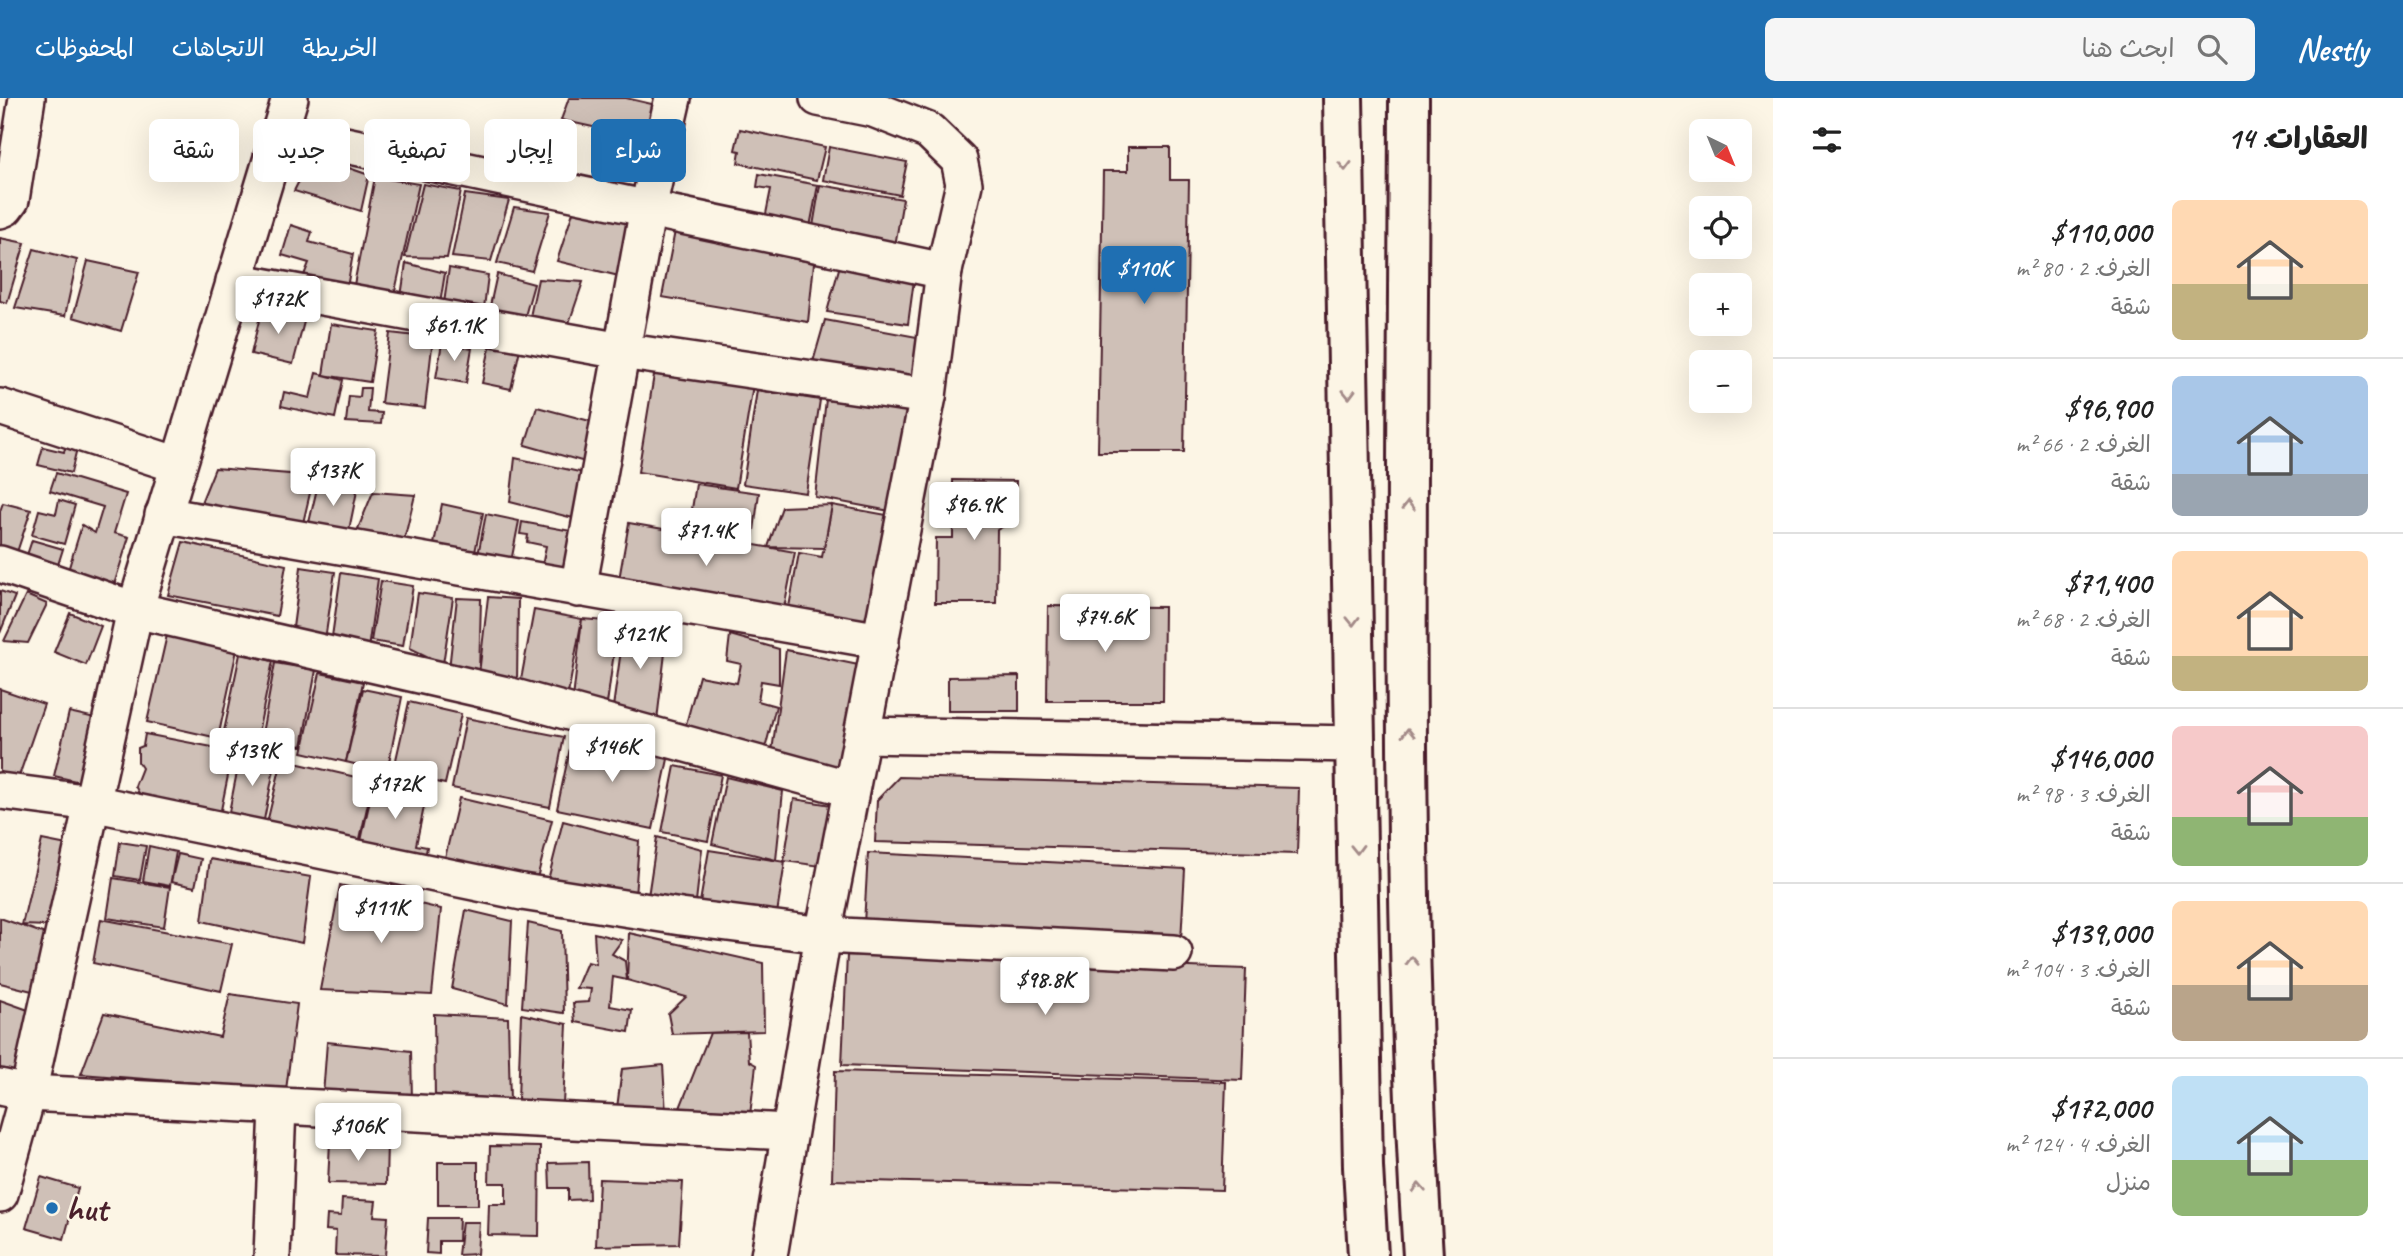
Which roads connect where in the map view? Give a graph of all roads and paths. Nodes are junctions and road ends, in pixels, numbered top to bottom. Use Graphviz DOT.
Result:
graph roads {
  1 [pos="27,98"];
  2 [pos="290,98"];
  3 [pos="673,98"];
  4 [pos="818,98"];
  5 [pos="1343,98"];
  6 [pos="1409,98"];
  7 [pos="283,119"];
  8 [pos="350,146"];
  9 [pos="264,182"];
  10 [pos="648,208"];
  11 [pos="0,210"];
  12 [pos="944,271"];
  13 [pos="234,281"];
  14 [pos="621,351"];
  15 [pos="928,396"];
  16 [pos="0,407"];
  17 [pos="178,465"];
  18 [pos="163,515"];
  19 [pos="0,564"];
  20 [pos="578,589"];
  21 [pos="135,610"];
  22 [pos="881,641"];
  23 [pos="863,735"];
  24 [pos="1355,744"];
  25 [pos="851,789"];
  26 [pos="0,791"];
  27 [pos="92,803"];
  28 [pos="823,935"];
  29 [pos="1174,953"];
  30 [pos="14,1090"];
  31 [pos="278,1107"];
  32 [pos="789,1132"];
  33 [pos="0,1194"];
  34 [pos="272,1256"];
  35 [pos="769,1256"];
  36 [pos="1368,1256"];
  37 [pos="1423,1256"];
  1 -- 11 [label="street"];
  2 -- 7 [label="street"];
  3 -- 10 [label="street"];
  4 -- 12 [label="street"];
  5 -- 24 [label="main road, one-way"];
  37 -- 6 [label="main road, one-way"];
  8 -- 10 [label="street"];
  9 -- 13 [label="street"];
  10 -- 12 [label="street"];
  10 -- 14 [label="street"];
  12 -- 15 [label="street"];
  13 -- 14 [label="street"];
  13 -- 17 [label="street"];
  14 -- 15 [label="street"];
  14 -- 20 [label="street"];
  15 -- 22 [label="street"];
  16 -- 17 [label="street"];
  17 -- 18 [label="street"];
  18 -- 20 [label="street"];
  18 -- 21 [label="street"];
  19 -- 21 [label="street"];
  20 -- 22 [label="street"];
  21 -- 25 [label="street"];
  21 -- 27 [label="street"];
  22 -- 23 [label="street"];
  23 -- 24 [label="street"];
  23 -- 25 [label="street"];
  24 -- 36 [label="main road, one-way"];
  25 -- 28 [label="street"];
  26 -- 27 [label="street"];
  27 -- 28 [label="street"];
  27 -- 30 [label="street"];
  28 -- 29 [label="street"];
  28 -- 32 [label="street"];
  30 -- 31 [label="street"];
  30 -- 33 [label="street"];
  31 -- 32 [label="street"];
  31 -- 34 [label="street"];
  32 -- 35 [label="street"];
}
